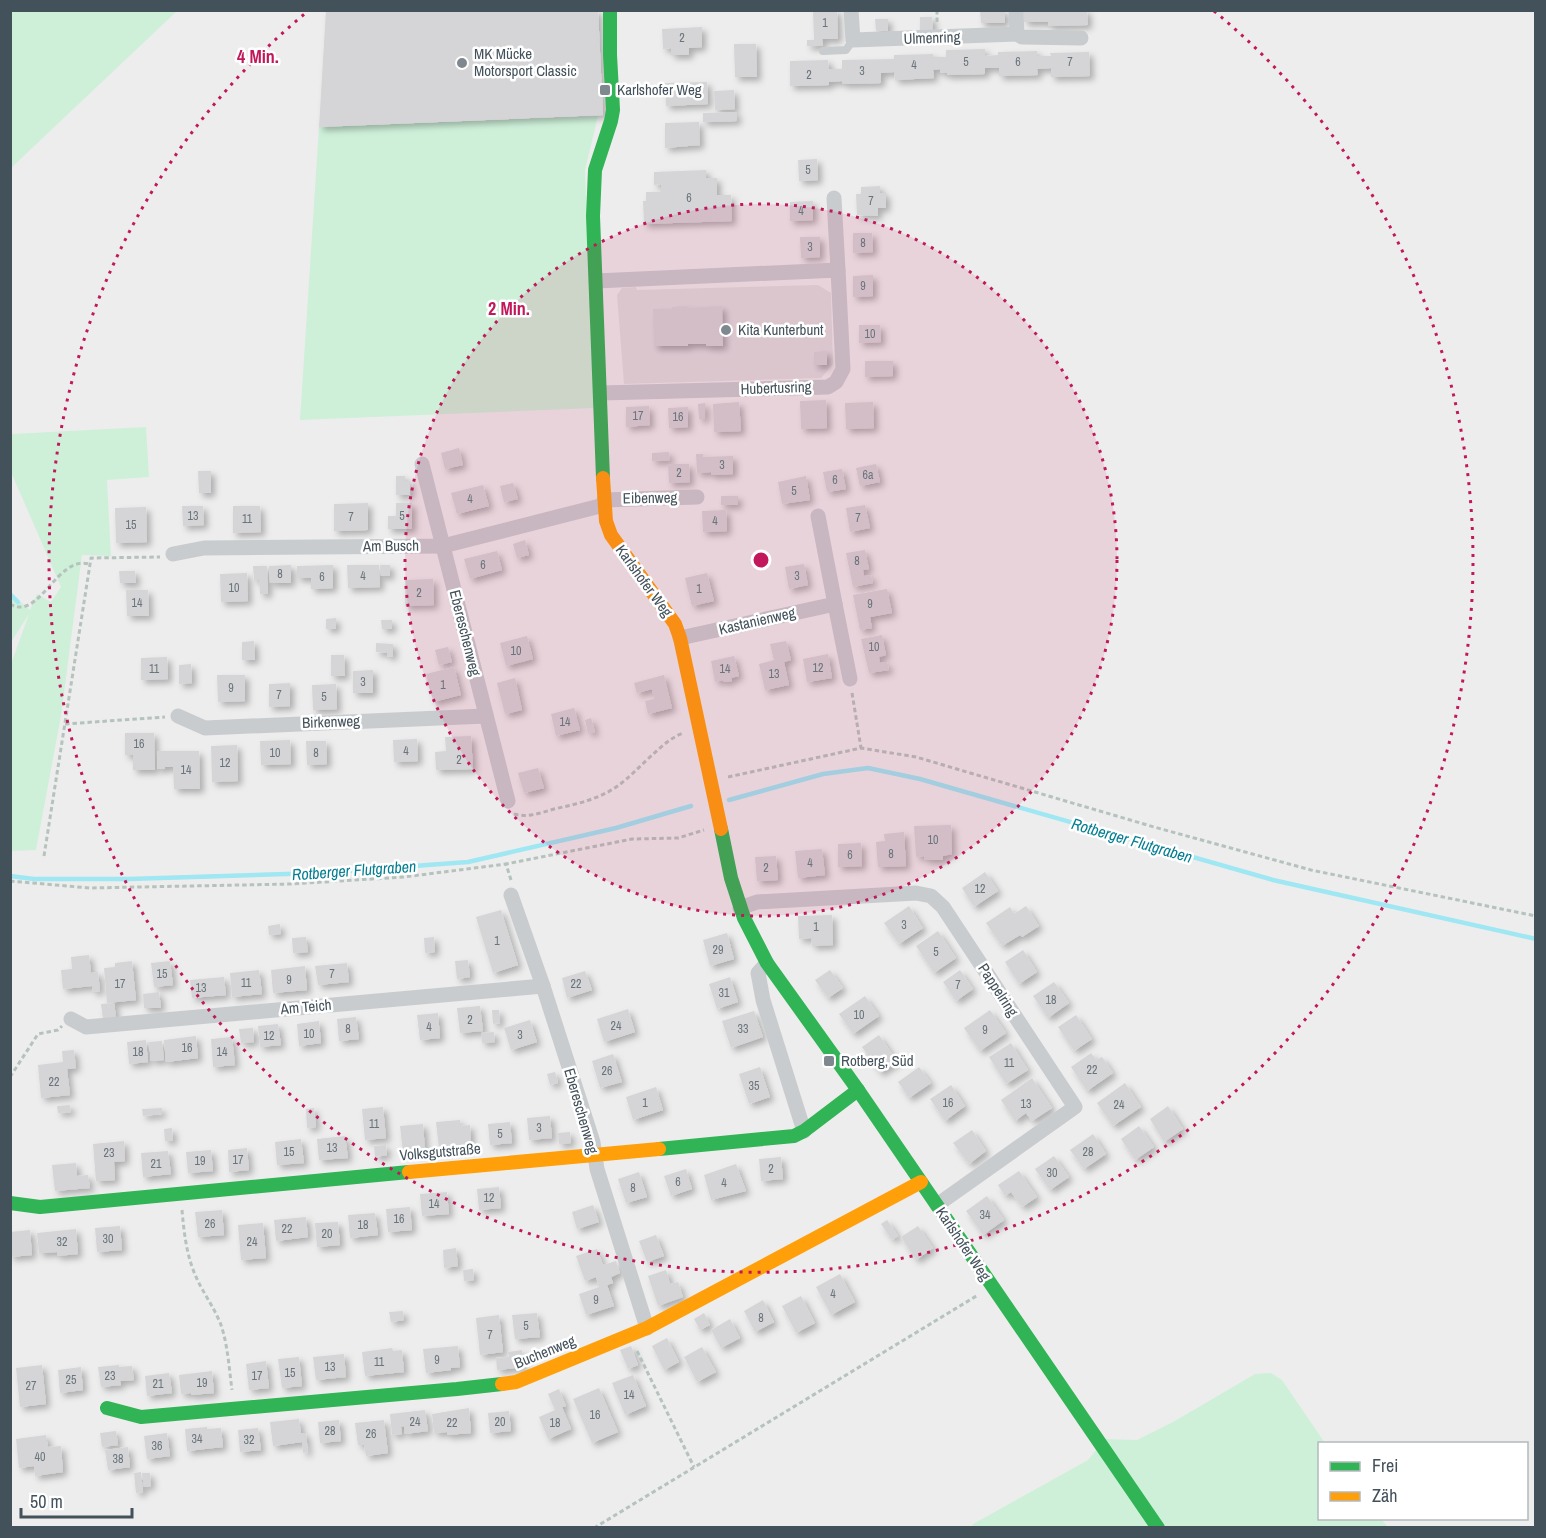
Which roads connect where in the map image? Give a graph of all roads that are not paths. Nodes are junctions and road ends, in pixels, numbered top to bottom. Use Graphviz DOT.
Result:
graph roads {
  1 [pos="610,10"];
  2 [pos="851,10"];
  3 [pos="1017,10"];
  4 [pos="1017,34"];
  5 [pos="1081,38"];
  6 [pos="852,40"];
  7 [pos="823,51"];
  8 [pos="834,198"];
  9 [pos="838,270"];
  10 [pos="597,281"];
  11 [pos="601,393"];
  12 [pos="422,464"];
  13 [pos="697,497"];
  14 [pos="604,502"];
  15 [pos="818,516"];
  16 [pos="443,546"];
  17 [pos="173,554"];
  18 [pos="835,603"];
  19 [pos="680,639"];
  20 [pos="850,679"];
  21 [pos="178,716"];
  22 [pos="486,716"];
  23 [pos="508,801"];
  24 [pos="511,895"];
  25 [pos="740,908"];
  26 [pos="767,963"];
  27 [pos="543,986"];
  28 [pos="71,1019"];
  29 [pos="858,1090"];
  30 [pos="804,1131"];
  31 [pos="595,1154"];
  32 [pos="921,1182"];
  33 [pos="10,1203"];
  34 [pos="937,1205"];
  35 [pos="648,1328"];
  36 [pos="108,1408"];
  37 [pos="1158,1527"];
  1 -- 10 [label="street, Karlshofer Weg"];
  2 -- 6 [label="street"];
  3 -- 4 [label="street"];
  4 -- 5 [label="street, Ulmenring"];
  4 -- 6 [label="street, Ulmenring"];
  6 -- 7 [label="lane"];
  8 -- 9 [label="street, Hubertusring"];
  9 -- 10 [label="street"];
  9 -- 11 [label="street, Hubertusring"];
  10 -- 11 [label="street, Karlshofer Weg"];
  11 -- 14 [label="street, Karlshofer Weg"];
  12 -- 16 [label="street, Ebereschenweg"];
  13 -- 14 [label="street, Eibenweg"];
  14 -- 16 [label="street, Am Busch"];
  14 -- 19 [label="street, Karlshofer Weg"];
  15 -- 18 [label="street"];
  16 -- 17 [label="street, Am Busch"];
  16 -- 22 [label="street, Ebereschenweg"];
  18 -- 19 [label="street, Kastanienweg"];
  18 -- 20 [label="street"];
  19 -- 25 [label="street, Karlshofer Weg"];
  21 -- 22 [label="street, Birkenweg"];
  22 -- 23 [label="street, Ebereschenweg"];
  24 -- 27 [label="street, Ebereschenweg"];
  25 -- 26 [label="street, Karlshofer Weg"];
  25 -- 34 [label="street, Pappelring"];
  26 -- 29 [label="street, Karlshofer Weg"];
  26 -- 30 [label="street"];
  27 -- 28 [label="street, Am Teich"];
  27 -- 31 [label="street, Ebereschenweg"];
  29 -- 30 [label="street, Volksgutstraße"];
  29 -- 32 [label="street, Karlshofer Weg"];
  30 -- 31 [label="street, Volksgutstraße"];
  31 -- 33 [label="street, Volksgutstraße"];
  31 -- 35 [label="street, Ebereschenweg"];
  32 -- 34 [label="street, Karlshofer Weg"];
  32 -- 35 [label="street, Buchenweg"];
  34 -- 37 [label="street, Karlshofer Weg"];
  35 -- 36 [label="street, Buchenweg"];
}
